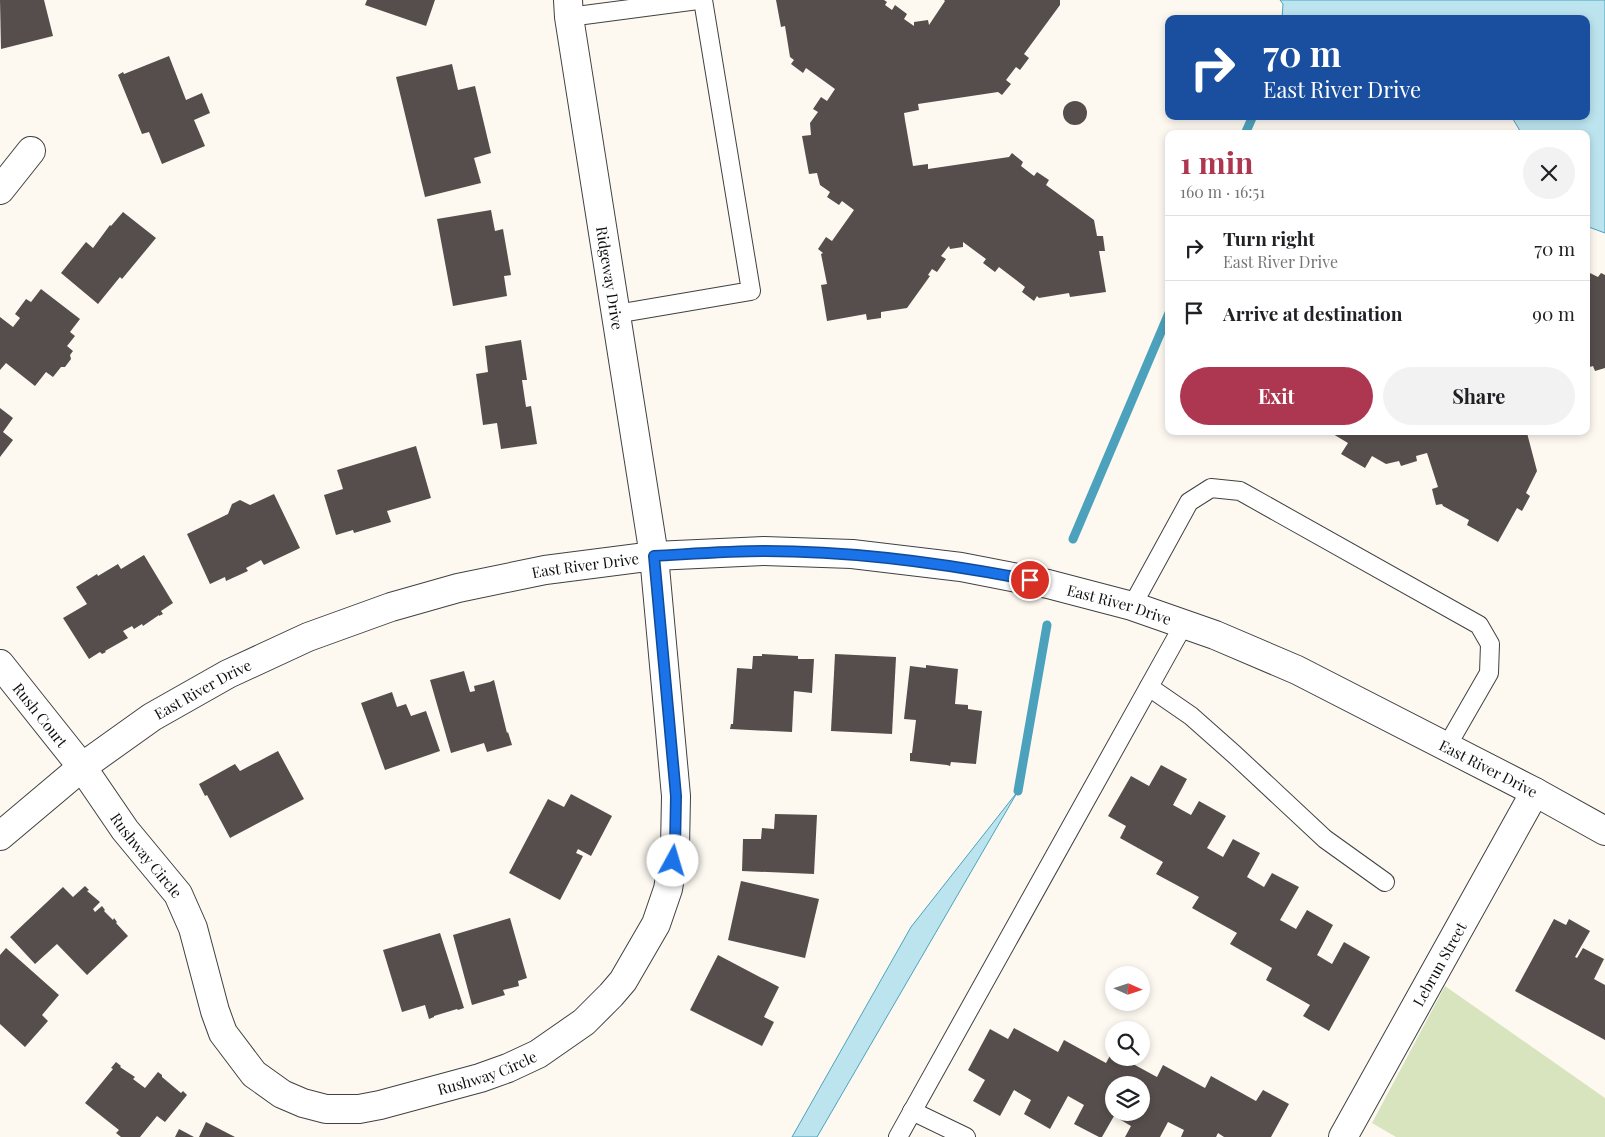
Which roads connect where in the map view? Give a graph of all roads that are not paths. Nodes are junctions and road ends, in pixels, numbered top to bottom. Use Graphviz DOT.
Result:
graph roads {
  1 [pos="698,0"];
  2 [pos="703,0"];
  3 [pos="569,8"];
  4 [pos="30,151"];
  5 [pos="0,190"];
  6 [pos="616,314"];
  7 [pos="654,556"];
  8 [pos="1132,606"];
  9 [pos="1184,624"];
  10 [pos="0,664"];
  11 [pos="1148,687"];
  12 [pos="1447,746"];
  13 [pos="82,767"];
  14 [pos="1535,792"];
  15 [pos="1605,830"];
  16 [pos="0,836"];
  17 [pos="1385,882"];
  18 [pos="912,1111"];
  19 [pos="898,1137"];
  20 [pos="966,1137"];
  21 [pos="1343,1137"];
  1 -- 3 [label="lane"];
  2 -- 6 [label="lane"];
  3 -- 6 [label="street, Ridgeway Drive"];
  4 -- 5 [label="street"];
  6 -- 7 [label="street, Ridgeway Drive"];
  7 -- 8 [label="street, East River Drive"];
  7 -- 13 [label="street, East River Drive"];
  7 -- 13 [label="street, Rushway Circle"];
  8 -- 9 [label="street, East River Drive"];
  8 -- 12 [label="lane"];
  9 -- 11 [label="lane"];
  9 -- 12 [label="street, East River Drive"];
  10 -- 13 [label="street, Rush Court"];
  11 -- 17 [label="lane"];
  11 -- 18 [label="lane"];
  12 -- 14 [label="street, East River Drive"];
  13 -- 16 [label="street, East River Drive"];
  14 -- 15 [label="street, East River Drive"];
  14 -- 21 [label="street, Lebrun Street"];
  18 -- 19 [label="lane"];
  18 -- 20 [label="lane"];
}
